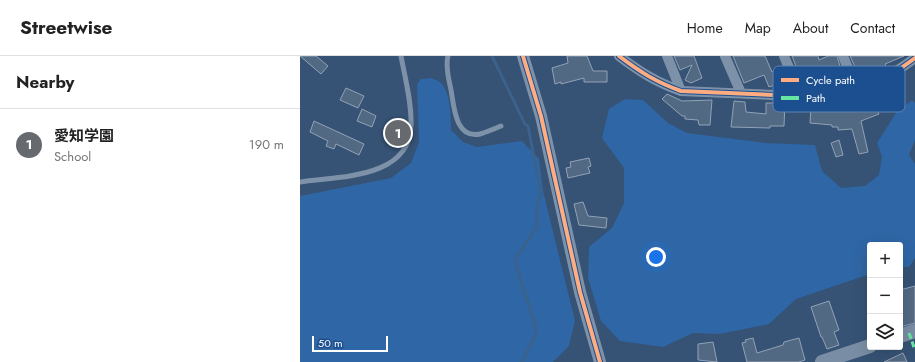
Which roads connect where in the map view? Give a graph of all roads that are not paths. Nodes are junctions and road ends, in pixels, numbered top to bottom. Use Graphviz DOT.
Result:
graph roads {
  1 [pos="401,56"];
  2 [pos="448,56"];
  3 [pos="523,56"];
  4 [pos="619,56"];
  5 [pos="667,56"];
  6 [pos="725,56"];
  7 [pos="784,56"];
  8 [pos="843,56"];
  9 [pos="908,59"];
  10 [pos="788,66"];
  11 [pos="847,66"];
  12 [pos="899,66"];
  13 [pos="681,91"];
  14 [pos="740,93"];
  15 [pos="773,95"];
  16 [pos="501,126"];
  17 [pos="300,182"];
  18 [pos="915,331"];
  19 [pos="903,335"];
  20 [pos="867,347"];
  21 [pos="600,362"];
  22 [pos="822,362"];
  1 -- 17 [label="lane"];
  2 -- 16 [label="lane"];
  3 -- 21 [label="street"];
  4 -- 13 [label="street"];
  5 -- 13 [label="street"];
  6 -- 14 [label="street"];
  7 -- 10 [label="street"];
  8 -- 11 [label="street"];
  9 -- 12 [label="street"];
  13 -- 14 [label="street"];
  14 -- 15 [label="street"];
  18 -- 19 [label="main road"];
  20 -- 22 [label="main road"];
}
